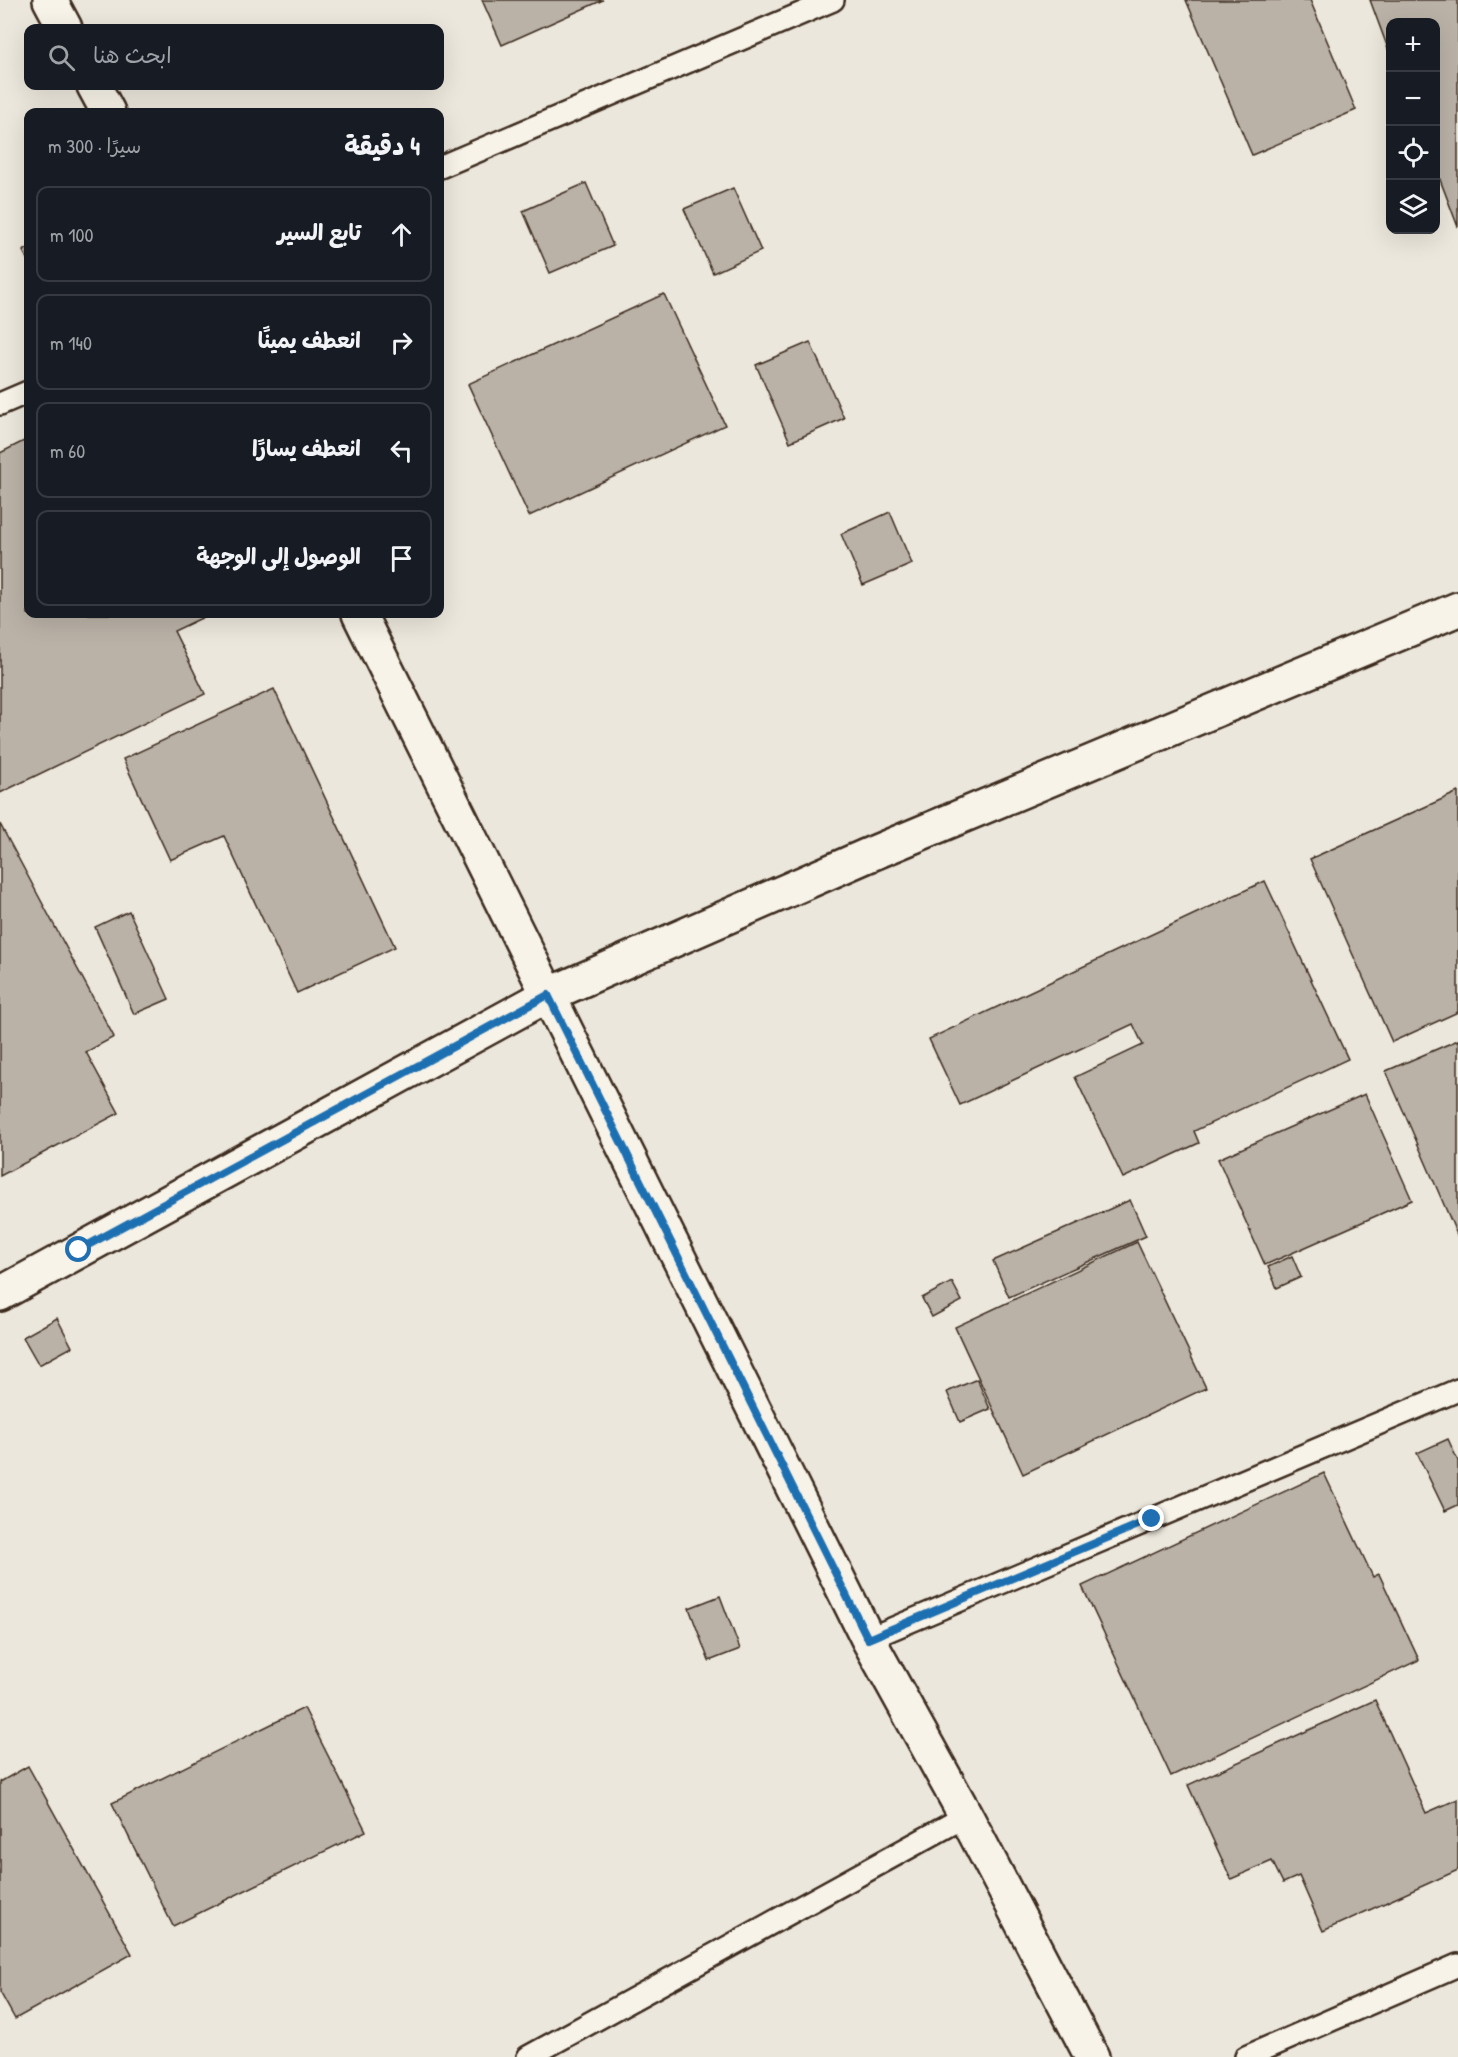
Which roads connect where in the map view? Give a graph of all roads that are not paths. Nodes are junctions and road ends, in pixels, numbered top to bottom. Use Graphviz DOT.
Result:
graph roads {
  1 [pos="50,0"];
  2 [pos="833,0"];
  3 [pos="63,24"];
  4 [pos="96,90"];
  5 [pos="106,108"];
  6 [pos="444,165"];
  7 [pos="24,394"];
  8 [pos="0,404"];
  9 [pos="1458,609"];
  10 [pos="361,618"];
  11 [pos="548,995"];
  12 [pos="0,1294"];
  13 [pos="1458,1390"];
  14 [pos="868,1639"];
  15 [pos="966,1816"];
  16 [pos="1458,1965"];
  17 [pos="528,2057"];
  18 [pos="1092,2057"];
  19 [pos="1246,2057"];
  1 -- 3 [label="street"];
  2 -- 6 [label="lane"];
  4 -- 5 [label="street"];
  7 -- 8 [label="lane"];
  9 -- 11 [label="street"];
  10 -- 11 [label="street"];
  11 -- 12 [label="street"];
  11 -- 14 [label="street"];
  13 -- 14 [label="lane"];
  14 -- 15 [label="street"];
  15 -- 17 [label="lane"];
  15 -- 18 [label="street"];
  16 -- 19 [label="lane"];
}
